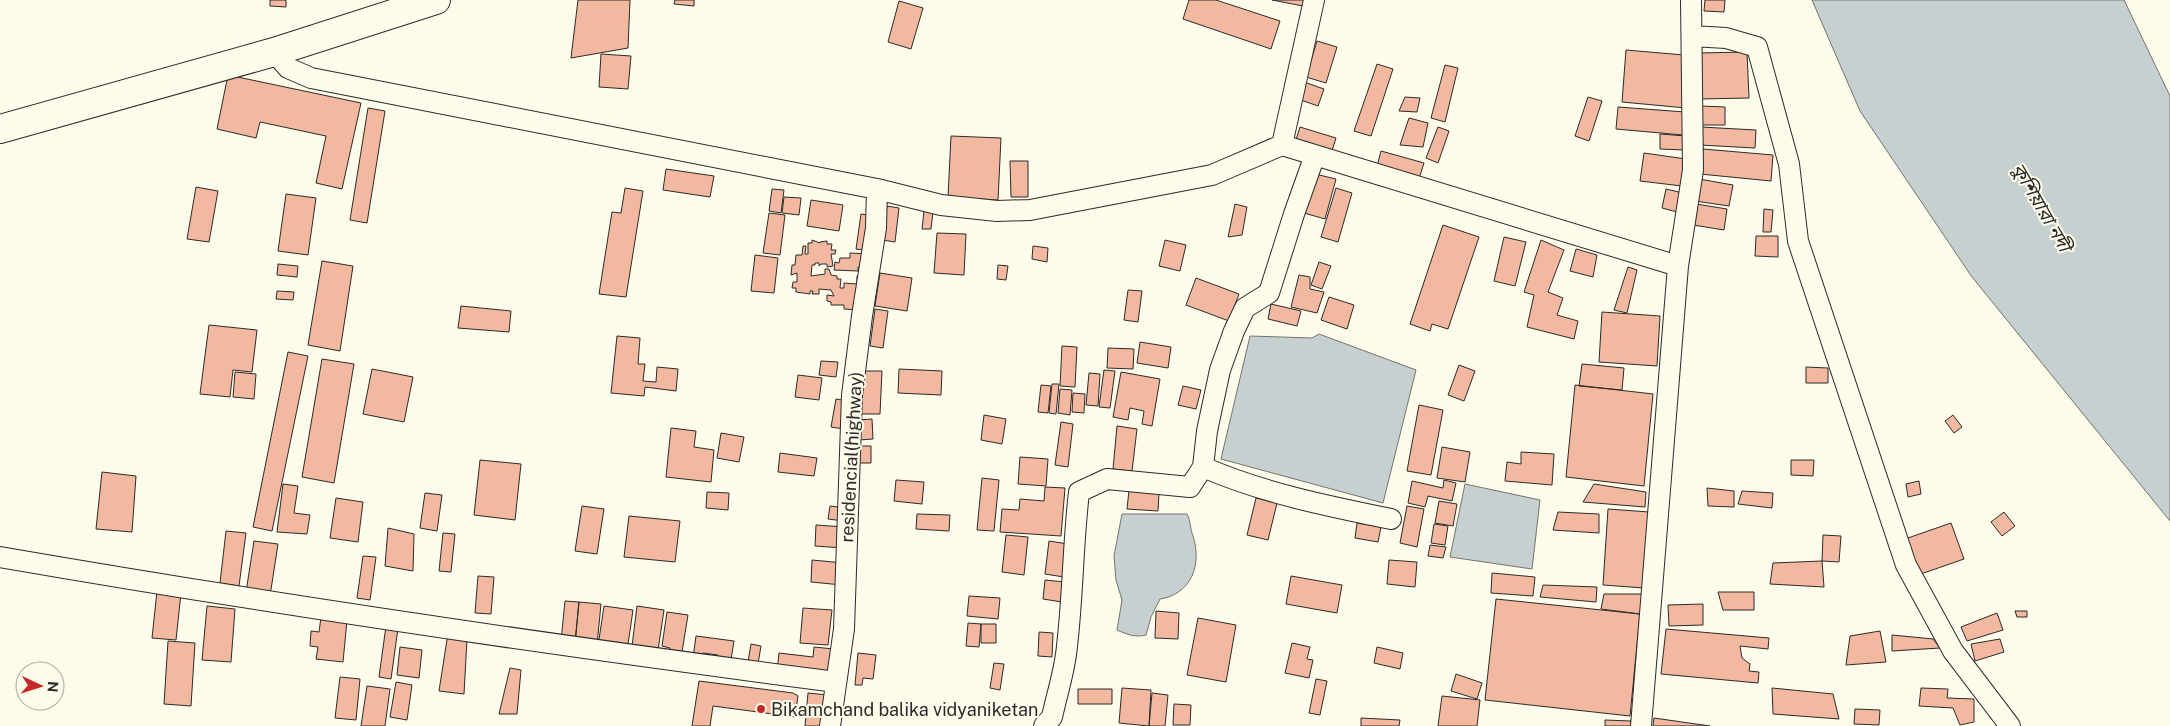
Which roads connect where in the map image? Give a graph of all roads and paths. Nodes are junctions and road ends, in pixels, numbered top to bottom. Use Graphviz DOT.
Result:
graph roads {
  1 [pos="436,0"];
  2 [pos="1314,0"];
  3 [pos="1691,0"];
  4 [pos="1692,36"];
  5 [pos="274,52"];
  6 [pos="0,129"];
  7 [pos="1282,146"];
  8 [pos="1315,155"];
  9 [pos="877,189"];
  10 [pos="1678,266"];
  11 [pos="1203,467"];
  12 [pos="1391,519"];
  13 [pos="0,557"];
  14 [pos="836,682"];
  15 [pos="830,726"];
  16 [pos="1044,726"];
  17 [pos="1641,726"];
  18 [pos="2010,726"];
  1 -- 5 [label="highway"];
  2 -- 7 [label="street"];
  3 -- 4 [label="street"];
  4 -- 10 [label="street"];
  4 -- 18 [label="street"];
  5 -- 6 [label="highway"];
  5 -- 9 [label="street"];
  7 -- 8 [label="street"];
  7 -- 9 [label="street"];
  8 -- 10 [label="street"];
  8 -- 11 [label="street"];
  9 -- 14 [label="street, residencial(highway)"];
  10 -- 17 [label="street"];
  11 -- 12 [label="street"];
  11 -- 16 [label="street"];
  13 -- 14 [label="street"];
  14 -- 15 [label="street, residencial(highway)"];
}
